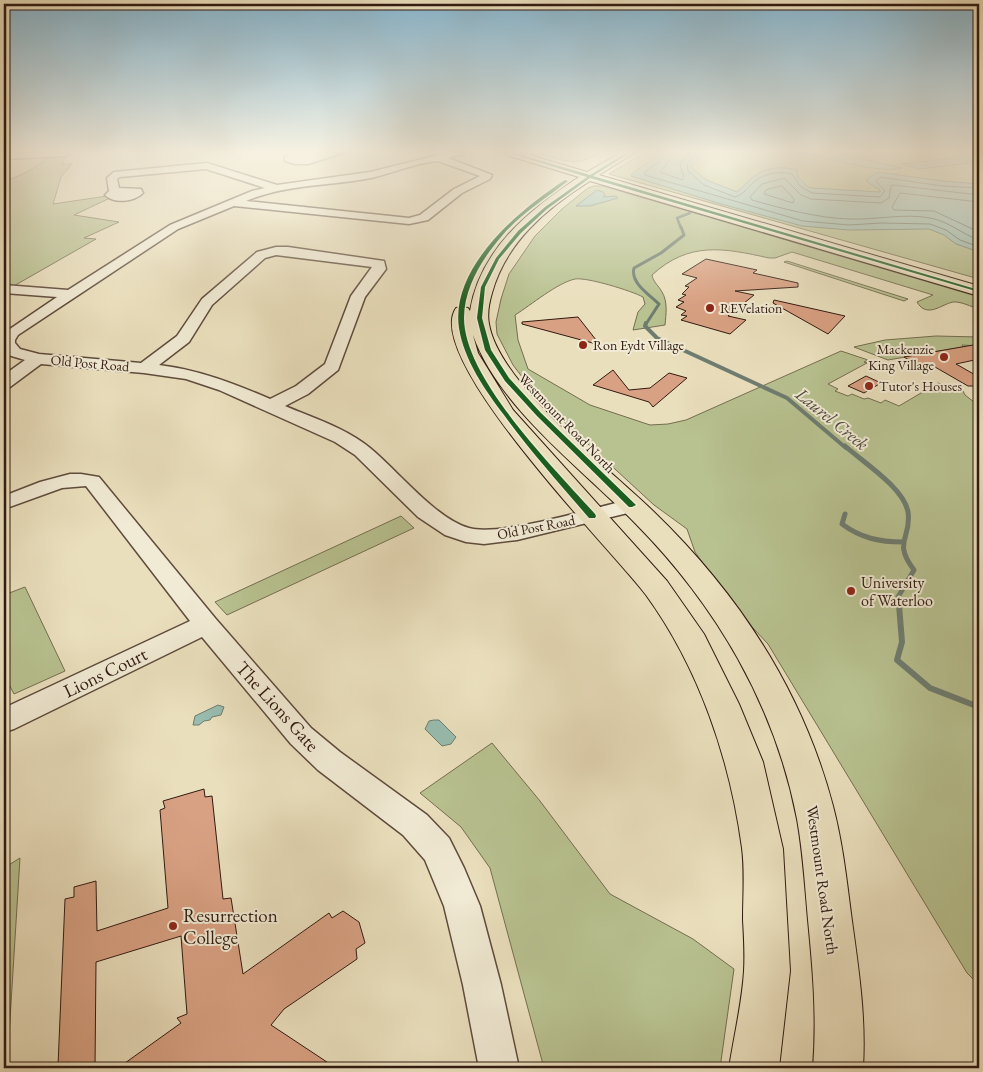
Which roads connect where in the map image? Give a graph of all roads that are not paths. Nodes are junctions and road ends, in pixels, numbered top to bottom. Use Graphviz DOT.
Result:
graph roads {
  1 [pos="232,203"];
  2 [pos="443,203"];
  3 [pos="534,203"];
  4 [pos="551,203"];
  5 [pos="687,203"];
  6 [pos="693,203"];
  7 [pos="979,284"];
  8 [pos="4,289"];
  9 [pos="979,291"];
  10 [pos="69,294"];
  11 [pos="38,359"];
  12 [pos="144,368"];
  13 [pos="4,382"];
  14 [pos="271,406"];
  15 [pos="4,503"];
  16 [pos="632,505"];
  17 [pos="592,516"];
  18 [pos="206,624"];
  19 [pos="4,721"];
  20 [pos="499,1068"];
  21 [pos="754,1068"];
  22 [pos="838,1068"];
  1 -- 2 [label="street"];
  1 -- 10 [label="street, Old Post Road"];
  3 -- 17 [label="main road, Westmount Road North"];
  4 -- 16 [label="main road, Westmount Road North"];
  5 -- 9 [label="main road"];
  6 -- 7 [label="main road"];
  8 -- 10 [label="street"];
  10 -- 11 [label="street, Old Post Road"];
  11 -- 12 [label="street, Old Post Road"];
  11 -- 13 [label="street"];
  12 -- 14 [label="street, Old Post Road"];
  12 -- 14 [label="street"];
  14 -- 17 [label="street, Old Post Road"];
  15 -- 18 [label="street, The Lions Gate"];
  16 -- 17 [label="street, Old Post Road"];
  16 -- 22 [label="main road, Westmount Road North"];
  17 -- 21 [label="main road, Westmount Road North"];
  18 -- 19 [label="street, Lions Court"];
  18 -- 20 [label="street, The Lions Gate"];
}
